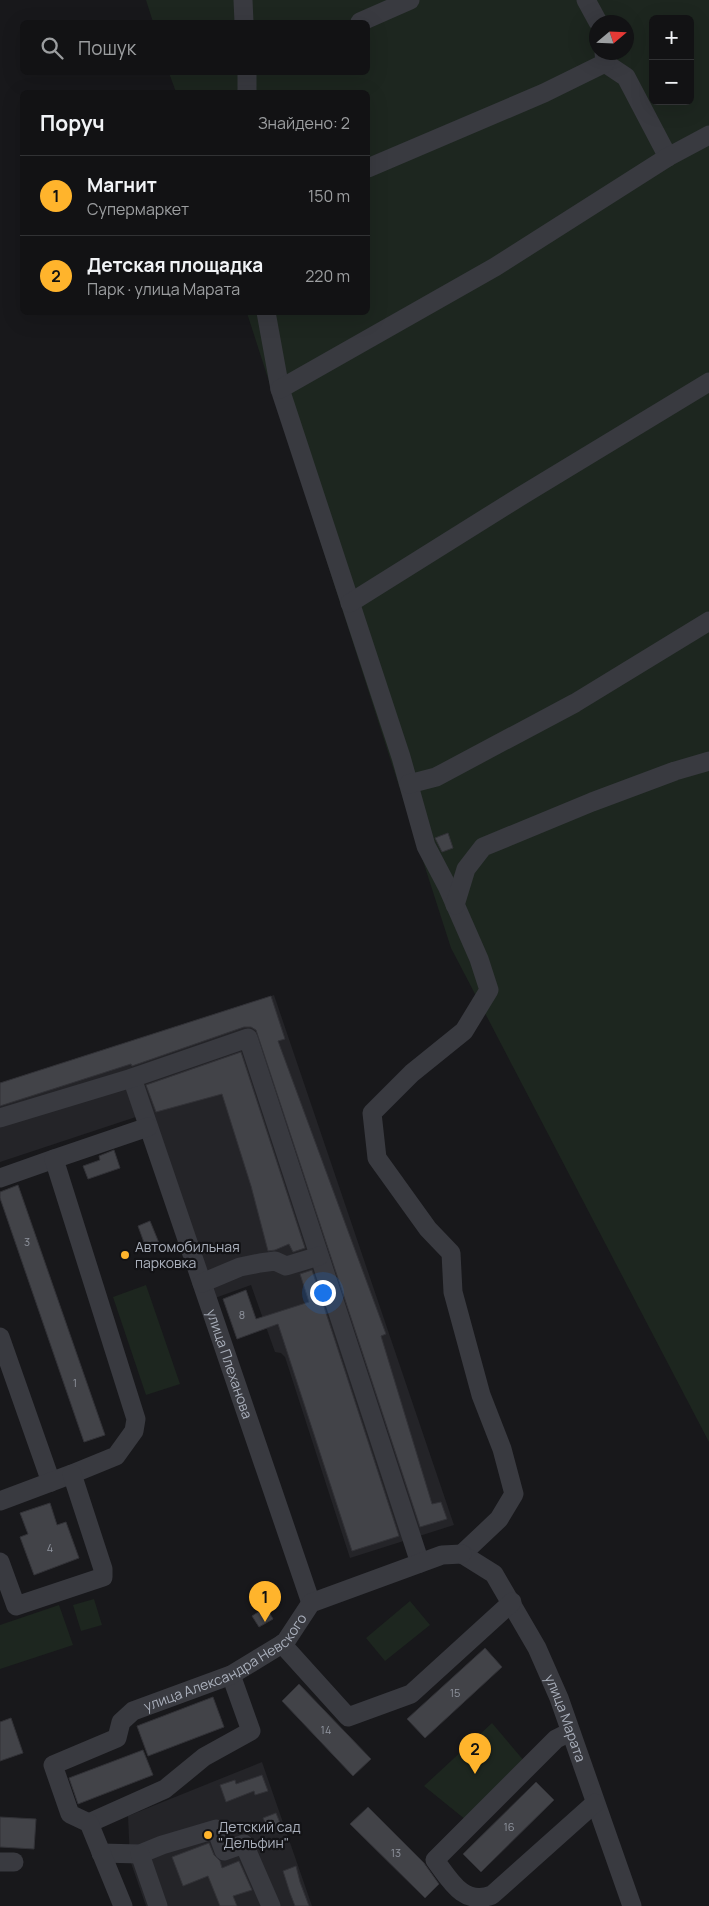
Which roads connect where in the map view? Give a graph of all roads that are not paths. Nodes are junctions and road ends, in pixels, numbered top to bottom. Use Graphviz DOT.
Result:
graph roads {
  1 [pos="243,0"];
  2 [pos="410,0"];
  3 [pos="586,0"];
  4 [pos="594,15"];
  5 [pos="244,20"];
  6 [pos="365,20"];
  7 [pos="602,60"];
  8 [pos="607,60"];
  9 [pos="247,75"];
  10 [pos="247,90"];
  11 [pos="709,135"];
  12 [pos="668,157"];
  13 [pos="370,167"];
  14 [pos="267,315"];
  15 [pos="709,382"];
  16 [pos="280,389"];
  17 [pos="350,603"];
  18 [pos="709,621"];
  19 [pos="709,761"];
  20 [pos="409,784"];
  21 [pos="456,905"];
  22 [pos="132,1078"];
  23 [pos="0,1118"];
  24 [pos="148,1127"];
  25 [pos="54,1160"];
  26 [pos="0,1178"];
  27 [pos="319,1256"];
  28 [pos="202,1283"];
  29 [pos="0,1337"];
  30 [pos="72,1474"];
  31 [pos="51,1482"];
  32 [pos="0,1501"];
  33 [pos="462,1554"];
  34 [pos="0,1562"];
  35 [pos="420,1563"];
  36 [pos="512,1602"];
  37 [pos="311,1603"];
  38 [pos="282,1644"];
  39 [pos="230,1675"];
  40 [pos="570,1732"];
  41 [pos="594,1803"];
  42 [pos="89,1823"];
  43 [pos="101,1853"];
  44 [pos="140,1854"];
  45 [pos="123,1906"];
  46 [pos="158,1906"];
  47 [pos="271,1906"];
  48 [pos="632,1906"];
  1 -- 5 [label="street"];
  2 -- 6 [label="street"];
  3 -- 4 [label="street"];
  7 -- 13 [label="street"];
  8 -- 12 [label="street"];
  9 -- 10 [label="street"];
  11 -- 12 [label="street"];
  12 -- 16 [label="street"];
  14 -- 16 [label="street"];
  15 -- 17 [label="street"];
  16 -- 17 [label="street"];
  17 -- 20 [label="street"];
  18 -- 20 [label="street"];
  19 -- 21 [label="street"];
  20 -- 21 [label="street"];
  21 -- 33 [label="street"];
  22 -- 23 [label="street"];
  22 -- 24 [label="street, улица Плеханова"];
  22 -- 27 [label="street"];
  24 -- 25 [label="street"];
  24 -- 28 [label="street, улица Плеханова"];
  25 -- 26 [label="street"];
  25 -- 30 [label="street"];
  27 -- 28 [label="street"];
  27 -- 35 [label="street"];
  28 -- 37 [label="street, улица Плеханова"];
  29 -- 31 [label="street"];
  30 -- 31 [label="street"];
  30 -- 34 [label="street"];
  31 -- 32 [label="street"];
  33 -- 35 [label="street, улица Александра Невского"];
  33 -- 36 [label="street, улица Марата"];
  35 -- 37 [label="street, улица Александра Невского"];
  36 -- 38 [label="street"];
  36 -- 40 [label="street, улица Марата"];
  37 -- 38 [label="street, улица Александра Невского"];
  38 -- 39 [label="street, улица Александра Невского"];
  39 -- 42 [label="street"];
  39 -- 42 [label="street, улица Александра Невского"];
  40 -- 41 [label="street, улица Марата"];
  40 -- 41 [label="street"];
  41 -- 48 [label="street, улица Марата"];
  42 -- 43 [label="street"];
  43 -- 44 [label="street"];
  43 -- 45 [label="street"];
  44 -- 46 [label="street"];
  44 -- 47 [label="street"];
}
